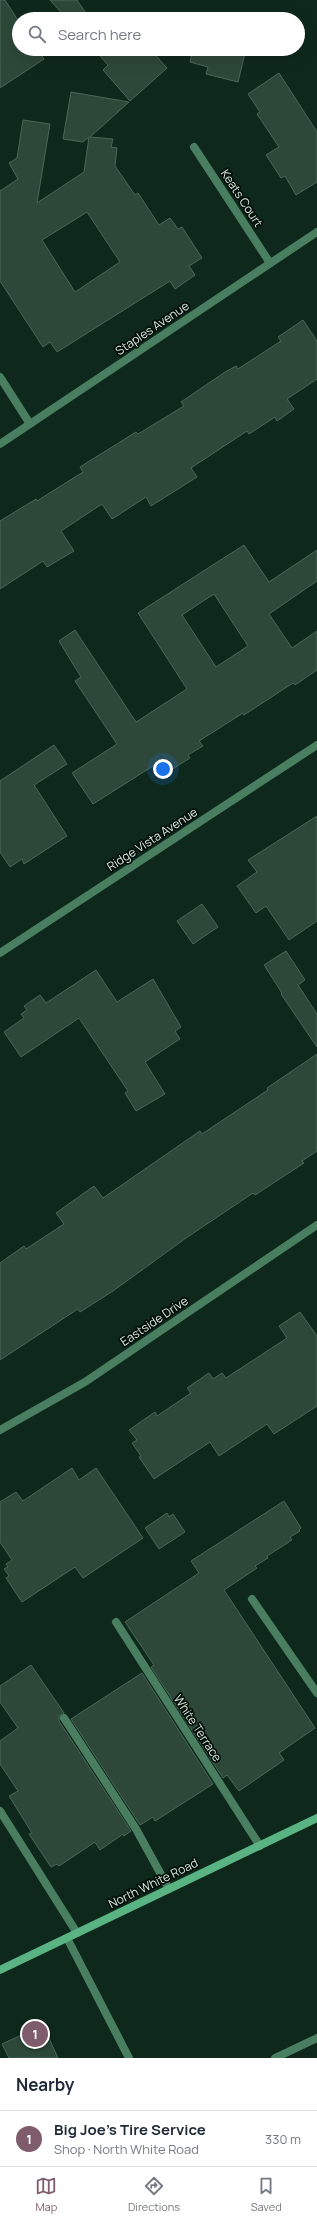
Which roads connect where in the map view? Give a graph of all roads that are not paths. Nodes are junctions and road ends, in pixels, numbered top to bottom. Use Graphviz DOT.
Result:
graph roads {
  1 [pos="194,147"];
  2 [pos="317,232"];
  3 [pos="270,263"];
  4 [pos="0,377"];
  5 [pos="30,424"];
  6 [pos="0,444"];
  7 [pos="317,745"];
  8 [pos="0,953"];
  9 [pos="317,1225"];
  10 [pos="0,1430"];
  11 [pos="252,1599"];
  12 [pos="116,1622"];
  13 [pos="317,1693"];
  14 [pos="64,1718"];
  15 [pos="0,1811"];
  16 [pos="317,1818"];
  17 [pos="260,1846"];
  18 [pos="170,1889"];
  19 [pos="76,1933"];
  20 [pos="68,1938"];
  21 [pos="0,1970"];
  22 [pos="317,2038"];
  23 [pos="129,2058"];
  24 [pos="275,2058"];
  1 -- 3 [label="street, Keats Court"];
  2 -- 3 [label="street, Staples Avenue"];
  3 -- 5 [label="street, Staples Avenue"];
  4 -- 5 [label="street"];
  5 -- 6 [label="street, Staples Avenue"];
  7 -- 8 [label="street, Ridge Vista Avenue"];
  9 -- 10 [label="street, Eastside Drive"];
  11 -- 13 [label="street"];
  12 -- 17 [label="street, White Terrace"];
  14 -- 18 [label="street"];
  15 -- 19 [label="street"];
  16 -- 17 [label="main road, North White Road"];
  17 -- 18 [label="main road, North White Road"];
  18 -- 19 [label="main road, North White Road"];
  19 -- 20 [label="main road, North White Road"];
  20 -- 21 [label="main road, North White Road"];
  20 -- 23 [label="street"];
  22 -- 24 [label="street"];
}
